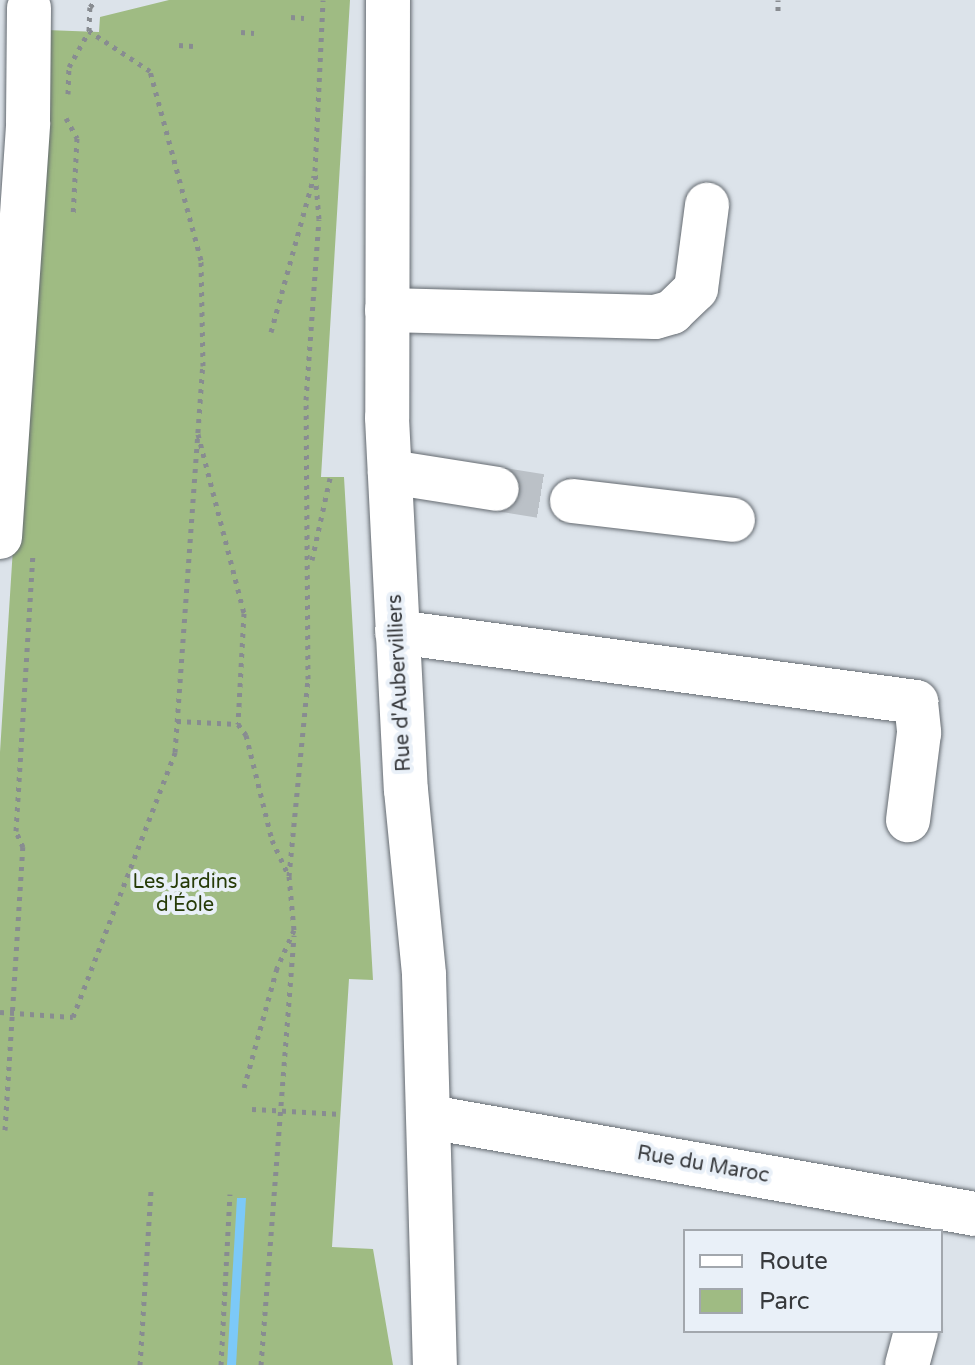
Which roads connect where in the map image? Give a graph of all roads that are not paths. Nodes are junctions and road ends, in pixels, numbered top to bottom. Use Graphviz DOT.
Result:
graph roads {
  1 [pos="388,0"];
  2 [pos="29,8"];
  3 [pos="707,205"];
  4 [pos="387,310"];
  5 [pos="4,436"];
  6 [pos="390,472"];
  7 [pos="497,489"];
  8 [pos="572,501"];
  9 [pos="733,520"];
  10 [pos="0,537"];
  11 [pos="397,632"];
  12 [pos="908,820"];
  13 [pos="430,1117"];
  14 [pos="956,1222"];
  15 [pos="915,1333"];
  16 [pos="444,1364"];
  17 [pos="907,1365"];
  1 -- 4 [label="street, Rue d'Aubervilliers"];
  2 -- 5 [label="street"];
  3 -- 4 [label="street"];
  4 -- 6 [label="street, Rue d'Aubervilliers"];
  5 -- 10 [label="street"];
  6 -- 7 [label="street"];
  6 -- 11 [label="street, Rue d'Aubervilliers"];
  8 -- 9 [label="street"];
  11 -- 12 [label="street"];
  11 -- 13 [label="street, Rue d'Aubervilliers"];
  13 -- 14 [label="street, Rue du Maroc"];
  13 -- 16 [label="street, Rue d'Aubervilliers"];
  15 -- 17 [label="street"];
}
